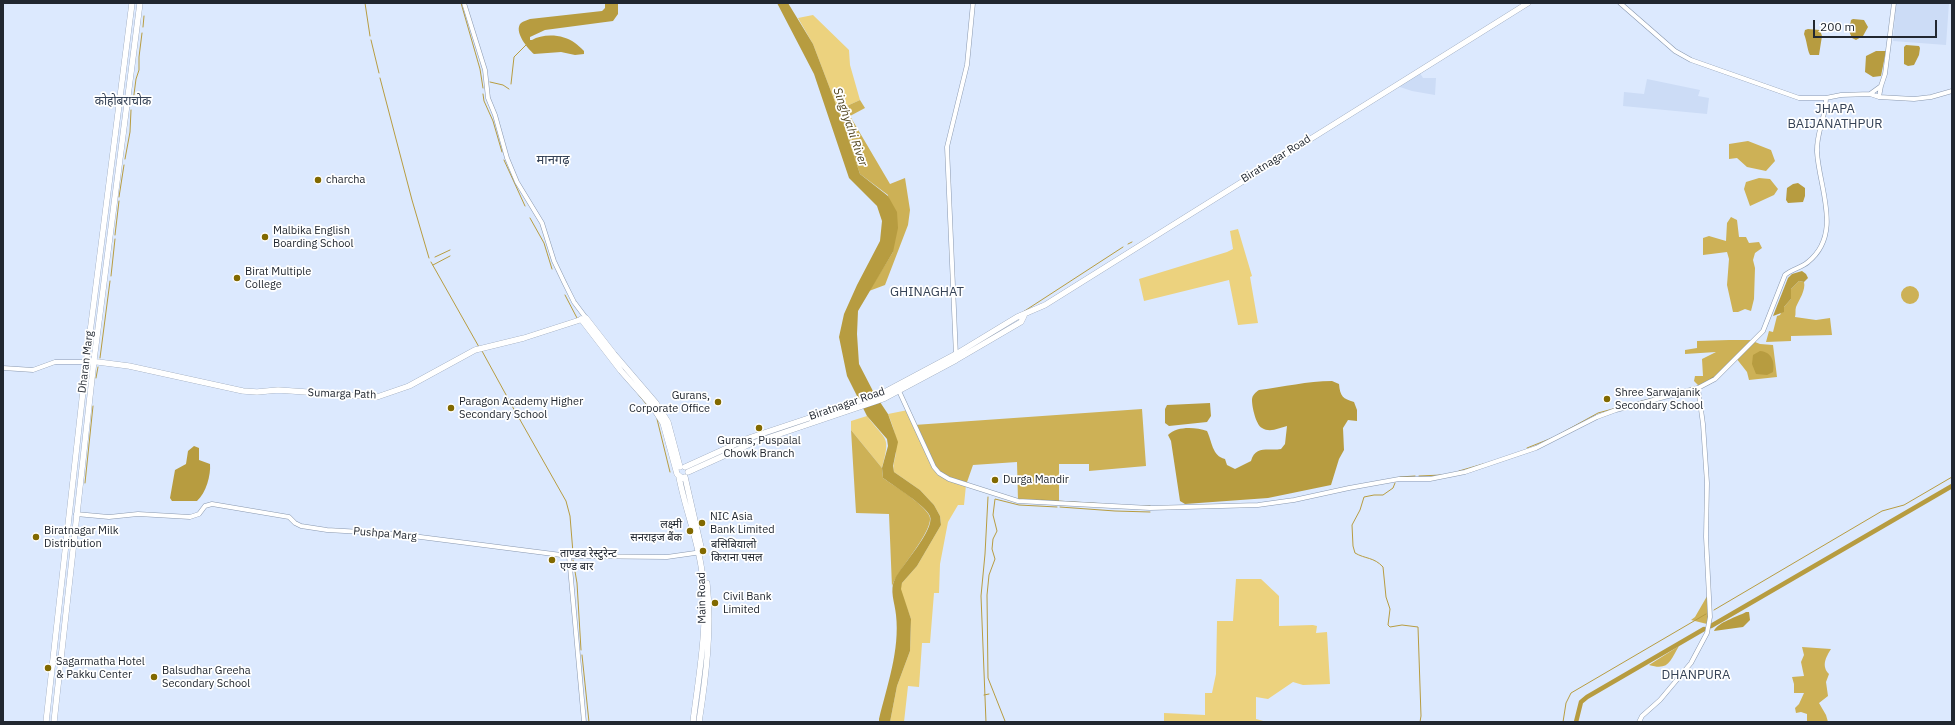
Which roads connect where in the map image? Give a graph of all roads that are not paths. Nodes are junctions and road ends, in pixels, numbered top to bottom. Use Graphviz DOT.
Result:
graph roads {
  1 [pos="132,3"];
  2 [pos="140,3"];
  3 [pos="464,3"];
  4 [pos="973,3"];
  5 [pos="1528,3"];
  6 [pos="1620,3"];
  7 [pos="1894,3"];
  8 [pos="1880,86"];
  9 [pos="1952,91"];
  10 [pos="1870,94"];
  11 [pos="1879,97"];
  12 [pos="1826,98"];
  13 [pos="583,318"];
  14 [pos="956,357"];
  15 [pos="94,360"];
  16 [pos="86,362"];
  17 [pos="3,368"];
  18 [pos="1698,388"];
  19 [pos="898,391"];
  20 [pos="882,396"];
  21 [pos="682,472"];
  22 [pos="76,514"];
  23 [pos="700,552"];
  24 [pos="569,556"];
  25 [pos="46,722"];
  26 [pos="54,722"];
  27 [pos="584,722"];
  28 [pos="693,722"];
  29 [pos="698,722"];
  30 [pos="1639,722"];
  1 -- 16 [label="main road, Dharan Marg"];
  2 -- 15 [label="main road, Dharan Marg"];
  3 -- 13 [label="street"];
  4 -- 14 [label="street"];
  5 -- 14 [label="main road, Biratnagar Road"];
  6 -- 12 [label="street"];
  7 -- 8 [label="street"];
  8 -- 10 [label="street"];
  8 -- 11 [label="street"];
  9 -- 11 [label="street"];
  10 -- 11 [label="street"];
  10 -- 12 [label="street"];
  12 -- 18 [label="street"];
  13 -- 15 [label="main road, Sumarga Path"];
  13 -- 21 [label="main road, Main Road"];
  14 -- 19 [label="main road, Biratnagar Road"];
  14 -- 20 [label="main road, Biratnagar Road"];
  15 -- 16 [label="main road, Sumarga Path"];
  15 -- 22 [label="main road, Dharan Marg"];
  16 -- 17 [label="street"];
  16 -- 25 [label="main road, Dharan Marg"];
  18 -- 19 [label="street"];
  18 -- 30 [label="street"];
  19 -- 20 [label="main road, Biratnagar Road"];
  20 -- 21 [label="main road, Biratnagar Road"];
  21 -- 23 [label="main road, Main Road"];
  22 -- 24 [label="street, Pushpa Marg"];
  22 -- 26 [label="main road, Dharan Marg"];
  23 -- 24 [label="street, Pushpa Marg"];
  23 -- 28 [label="main road, Main Road"];
  23 -- 29 [label="main road, Main Road"];
  24 -- 27 [label="street"];
}
